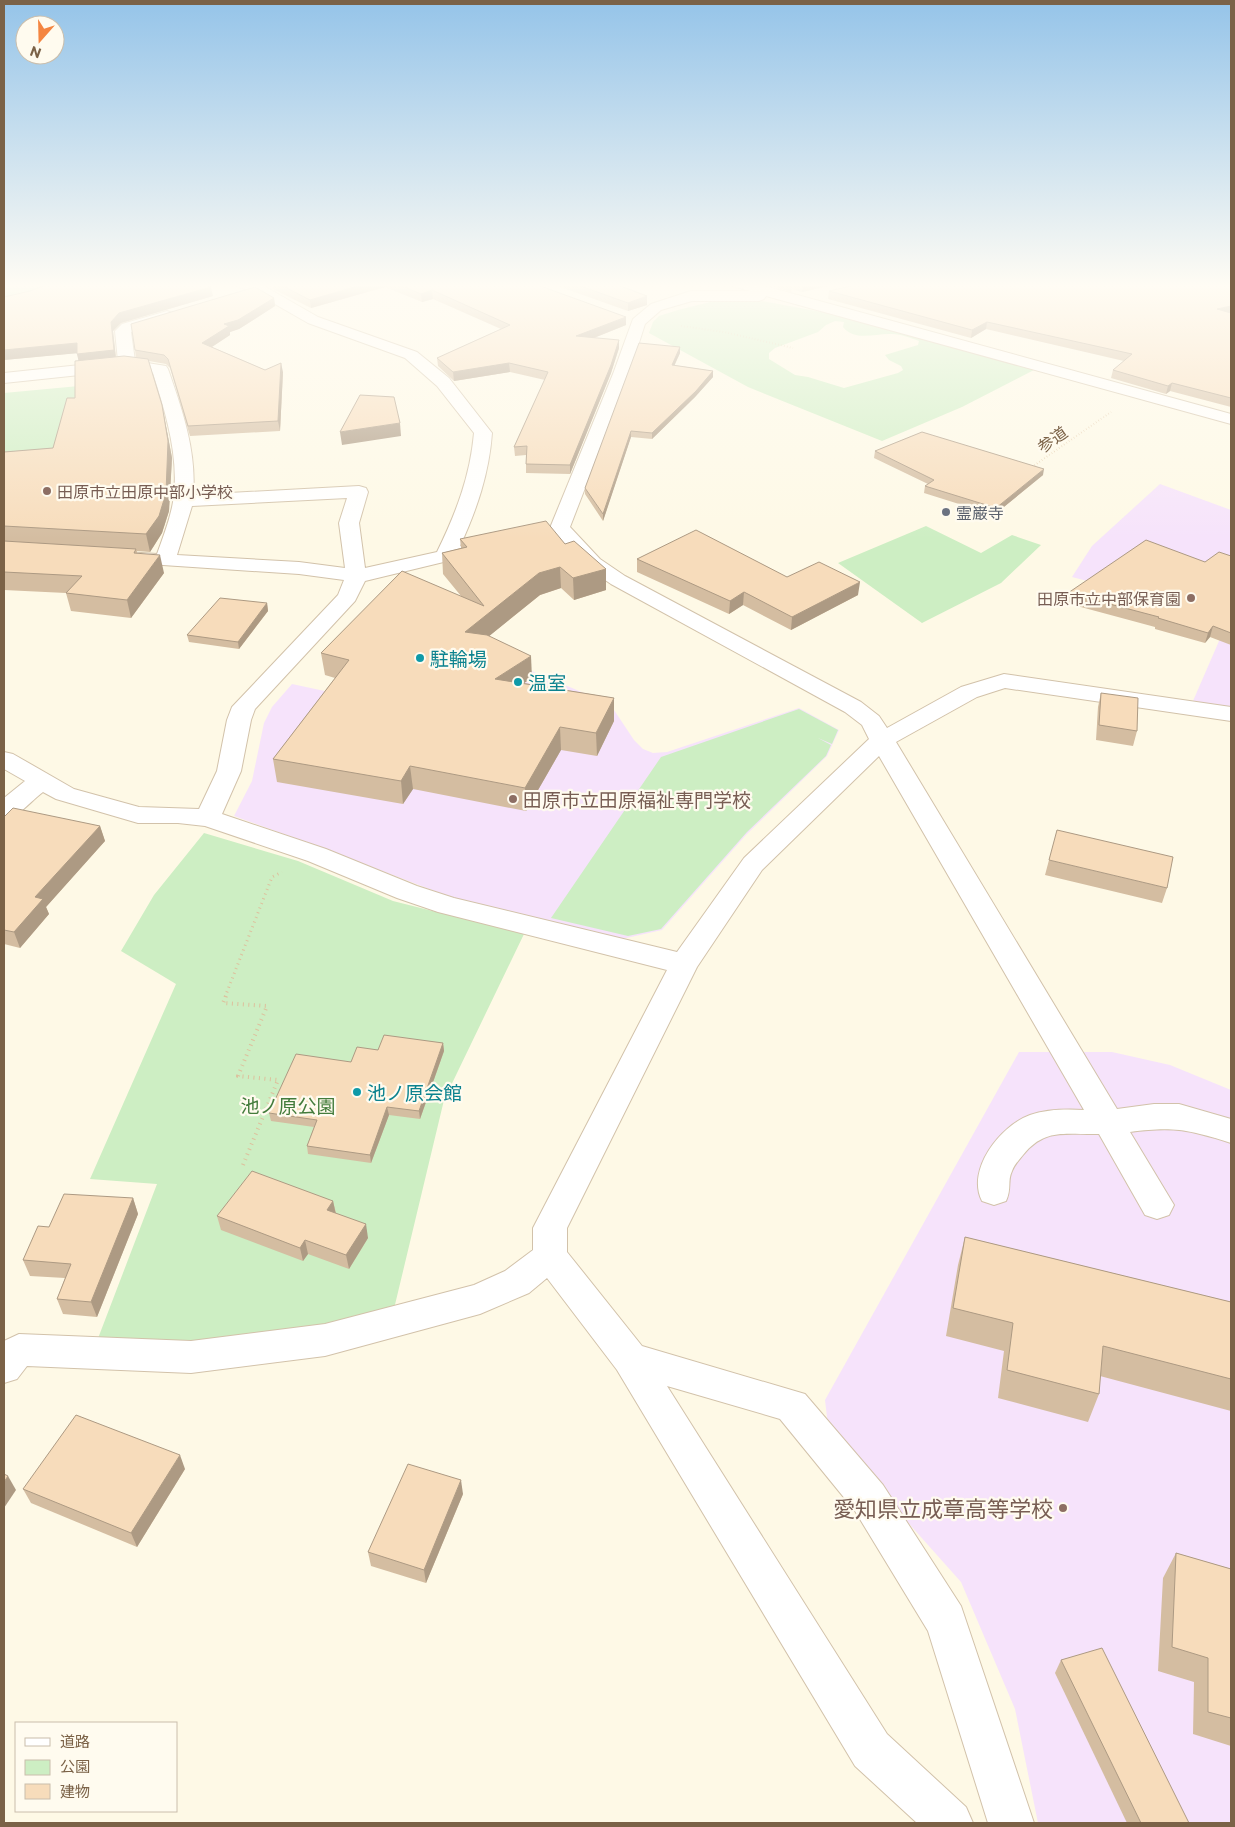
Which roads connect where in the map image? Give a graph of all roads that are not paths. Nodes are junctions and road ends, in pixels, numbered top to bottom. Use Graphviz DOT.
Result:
graph roads {
  1 [pos="104,368"];
  2 [pos="152,368"];
  3 [pos="427,368"];
  4 [pos="622,368"];
  5 [pos="1046,368"];
  6 [pos="4,378"];
  7 [pos="1231,419"];
  8 [pos="183,501"];
  9 [pos="493,544"];
  10 [pos="445,556"];
  11 [pos="108,557"];
  12 [pos="165,560"];
  13 [pos="356,576"];
  14 [pos="1231,714"];
  15 [pos="882,740"];
  16 [pos="4,759"];
  17 [pos="41,780"];
  18 [pos="4,813"];
  19 [pos="208,818"];
  20 [pos="684,964"];
  21 [pos="1108,1122"];
  22 [pos="1231,1131"];
  23 [pos="994,1192"];
  24 [pos="1157,1205"];
  25 [pos="550,1256"];
  26 [pos="630,1359"];
  27 [pos="4,1367"];
  28 [pos="950,1823"];
  29 [pos="1011,1823"];
  1 -- 6 [label="street"];
  2 -- 8 [label="street"];
  3 -- 10 [label="street"];
  4 -- 15 [label="street"];
  5 -- 7 [label="street"];
  8 -- 12 [label="street"];
  8 -- 13 [label="street"];
  9 -- 10 [label="street"];
  10 -- 13 [label="street"];
  11 -- 12 [label="street"];
  12 -- 13 [label="street"];
  13 -- 19 [label="street"];
  14 -- 15 [label="street"];
  15 -- 20 [label="street"];
  15 -- 21 [label="street"];
  16 -- 17 [label="street"];
  17 -- 18 [label="street"];
  17 -- 19 [label="street"];
  19 -- 20 [label="street"];
  20 -- 25 [label="street"];
  21 -- 22 [label="street"];
  21 -- 23 [label="street"];
  21 -- 24 [label="street"];
  25 -- 26 [label="street"];
  25 -- 27 [label="street"];
  26 -- 28 [label="street"];
  26 -- 29 [label="street"];
}
